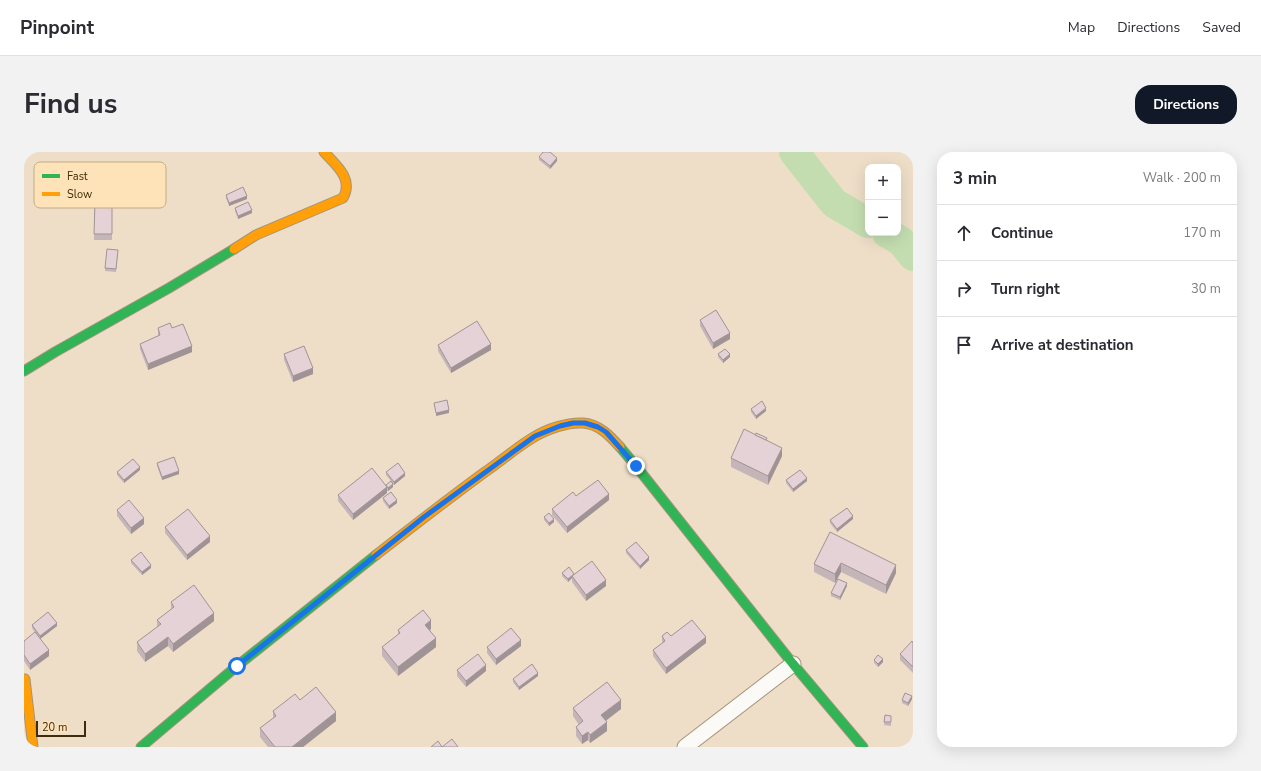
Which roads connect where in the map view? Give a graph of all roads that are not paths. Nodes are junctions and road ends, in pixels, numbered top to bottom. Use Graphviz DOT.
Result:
graph roads {
  1 [pos="324,152"];
  2 [pos="24,371"];
  3 [pos="793,664"];
  4 [pos="24,679"];
  5 [pos="33,747"];
  6 [pos="141,747"];
  7 [pos="685,747"];
  8 [pos="863,747"];
  1 -- 2 [label="street"];
  3 -- 6 [label="street"];
  3 -- 7 [label="street"];
  3 -- 8 [label="street"];
  4 -- 5 [label="street"];
}
